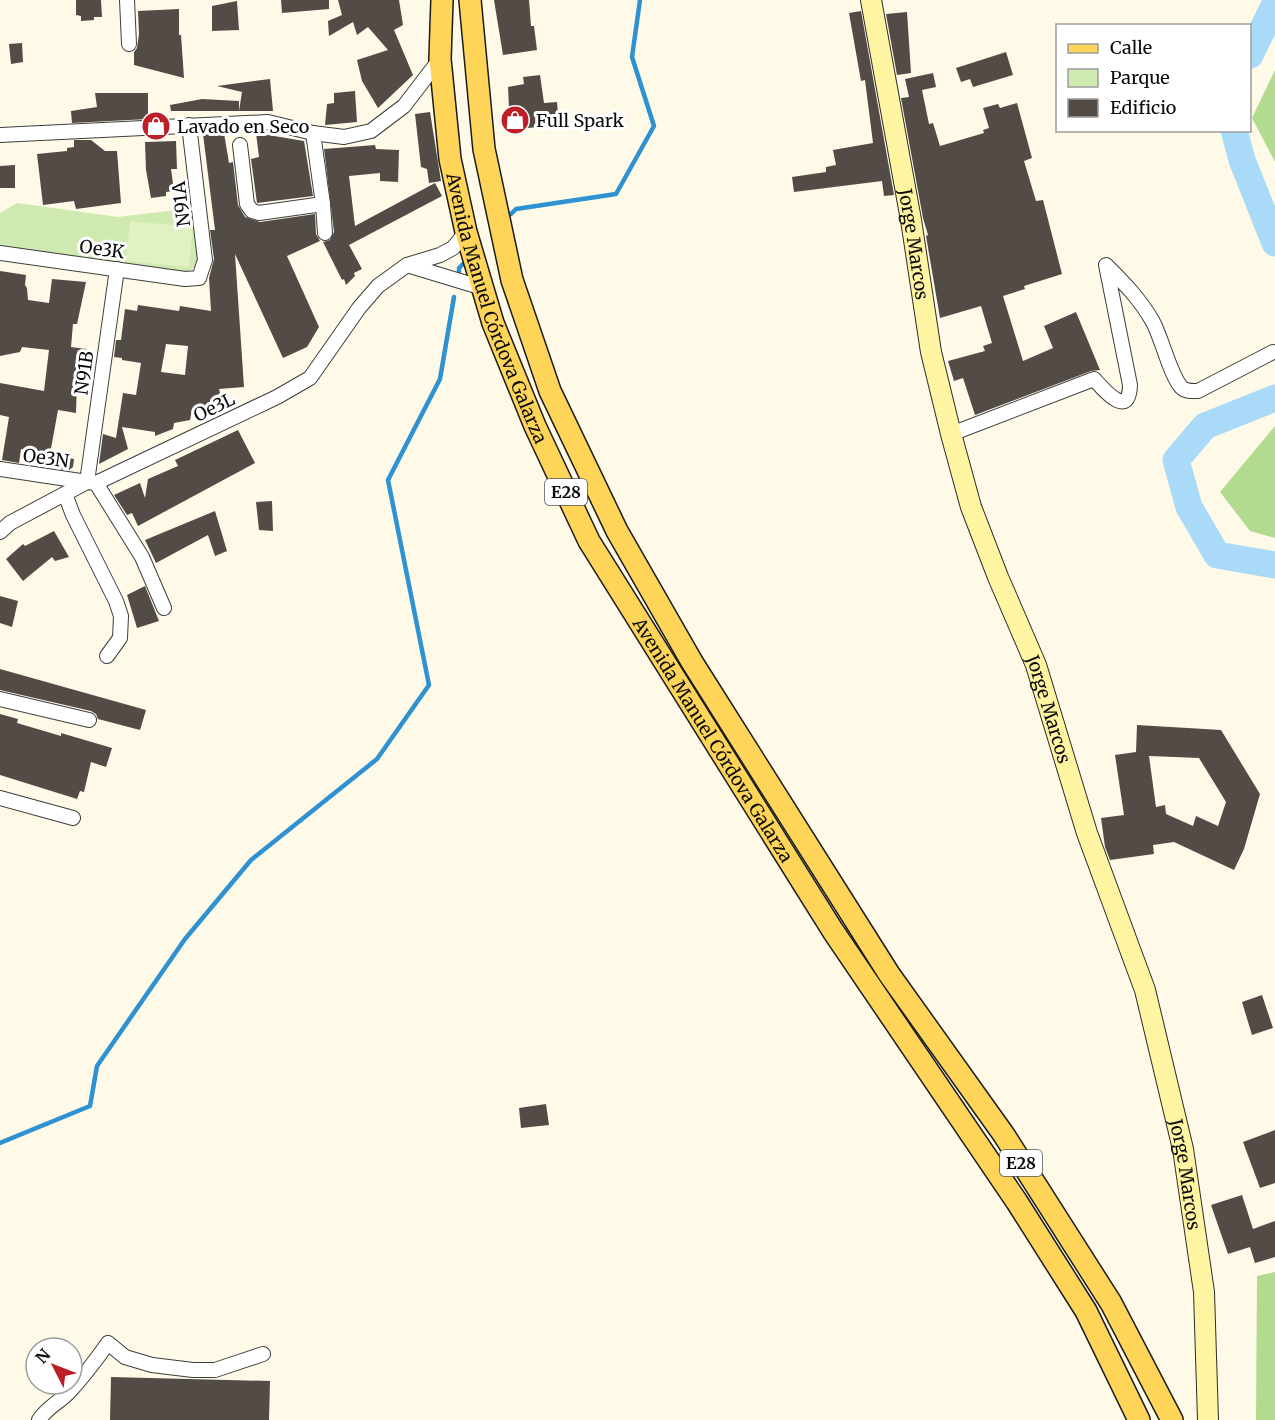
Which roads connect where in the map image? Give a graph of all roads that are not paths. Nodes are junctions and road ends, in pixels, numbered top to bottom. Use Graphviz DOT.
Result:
graph roads {
  1 [pos="127,0"];
  2 [pos="442,0"];
  3 [pos="470,0"];
  4 [pos="872,0"];
  5 [pos="129,44"];
  6 [pos="440,59"];
  7 [pos="189,125"];
  8 [pos="313,133"];
  9 [pos="0,135"];
  10 [pos="240,145"];
  11 [pos="323,204"];
  12 [pos="466,232"];
  13 [pos="325,233"];
  14 [pos="0,253"];
  15 [pos="407,265"];
  16 [pos="117,269"];
  17 [pos="199,278"];
  18 [pos="483,288"];
  19 [pos="1273,352"];
  20 [pos="951,434"];
  21 [pos="0,469"];
  22 [pos="92,483"];
  23 [pos="64,494"];
  24 [pos="0,532"];
  25 [pos="164,608"];
  26 [pos="107,656"];
  27 [pos="0,699"];
  28 [pos="89,720"];
  29 [pos="0,798"];
  30 [pos="73,818"];
  31 [pos="854,916"];
  32 [pos="833,931"];
  33 [pos="263,1354"];
  34 [pos="39,1420"];
  35 [pos="1139,1420"];
  36 [pos="1172,1420"];
  37 [pos="1208,1420"];
  1 -- 5 [label="street"];
  2 -- 6 [label="main road, Avenida Manuel Córdova Galarza / E28"];
  3 -- 31 [label="main road, Avenida Manuel Córdova Galarza / E28"];
  4 -- 20 [label="main road, Jorge Marcos"];
  6 -- 8 [label="street"];
  6 -- 12 [label="main road, Avenida Manuel Córdova Galarza / E28"];
  7 -- 8 [label="street"];
  7 -- 9 [label="street"];
  7 -- 17 [label="street, N91A"];
  8 -- 11 [label="street"];
  10 -- 11 [label="street"];
  11 -- 13 [label="street"];
  12 -- 15 [label="street, Oe3L"];
  12 -- 18 [label="main road, Avenida Manuel Córdova Galarza / E28"];
  14 -- 16 [label="street, Oe3K"];
  15 -- 18 [label="street"];
  15 -- 22 [label="street, Oe3L"];
  16 -- 17 [label="street, Oe3K"];
  16 -- 22 [label="street, N91B"];
  18 -- 32 [label="main road, Avenida Manuel Córdova Galarza / E28"];
  19 -- 20 [label="street"];
  20 -- 37 [label="main road, Jorge Marcos"];
  21 -- 22 [label="street, Oe3N"];
  22 -- 23 [label="street, Oe3L"];
  22 -- 25 [label="street"];
  23 -- 24 [label="street, Oe3L"];
  23 -- 26 [label="street"];
  27 -- 28 [label="street"];
  29 -- 30 [label="street"];
  31 -- 32 [label="main road"];
  31 -- 36 [label="main road, Avenida Manuel Córdova Galarza / E28"];
  32 -- 35 [label="main road, Avenida Manuel Córdova Galarza / E28"];
  33 -- 34 [label="street"];
}
